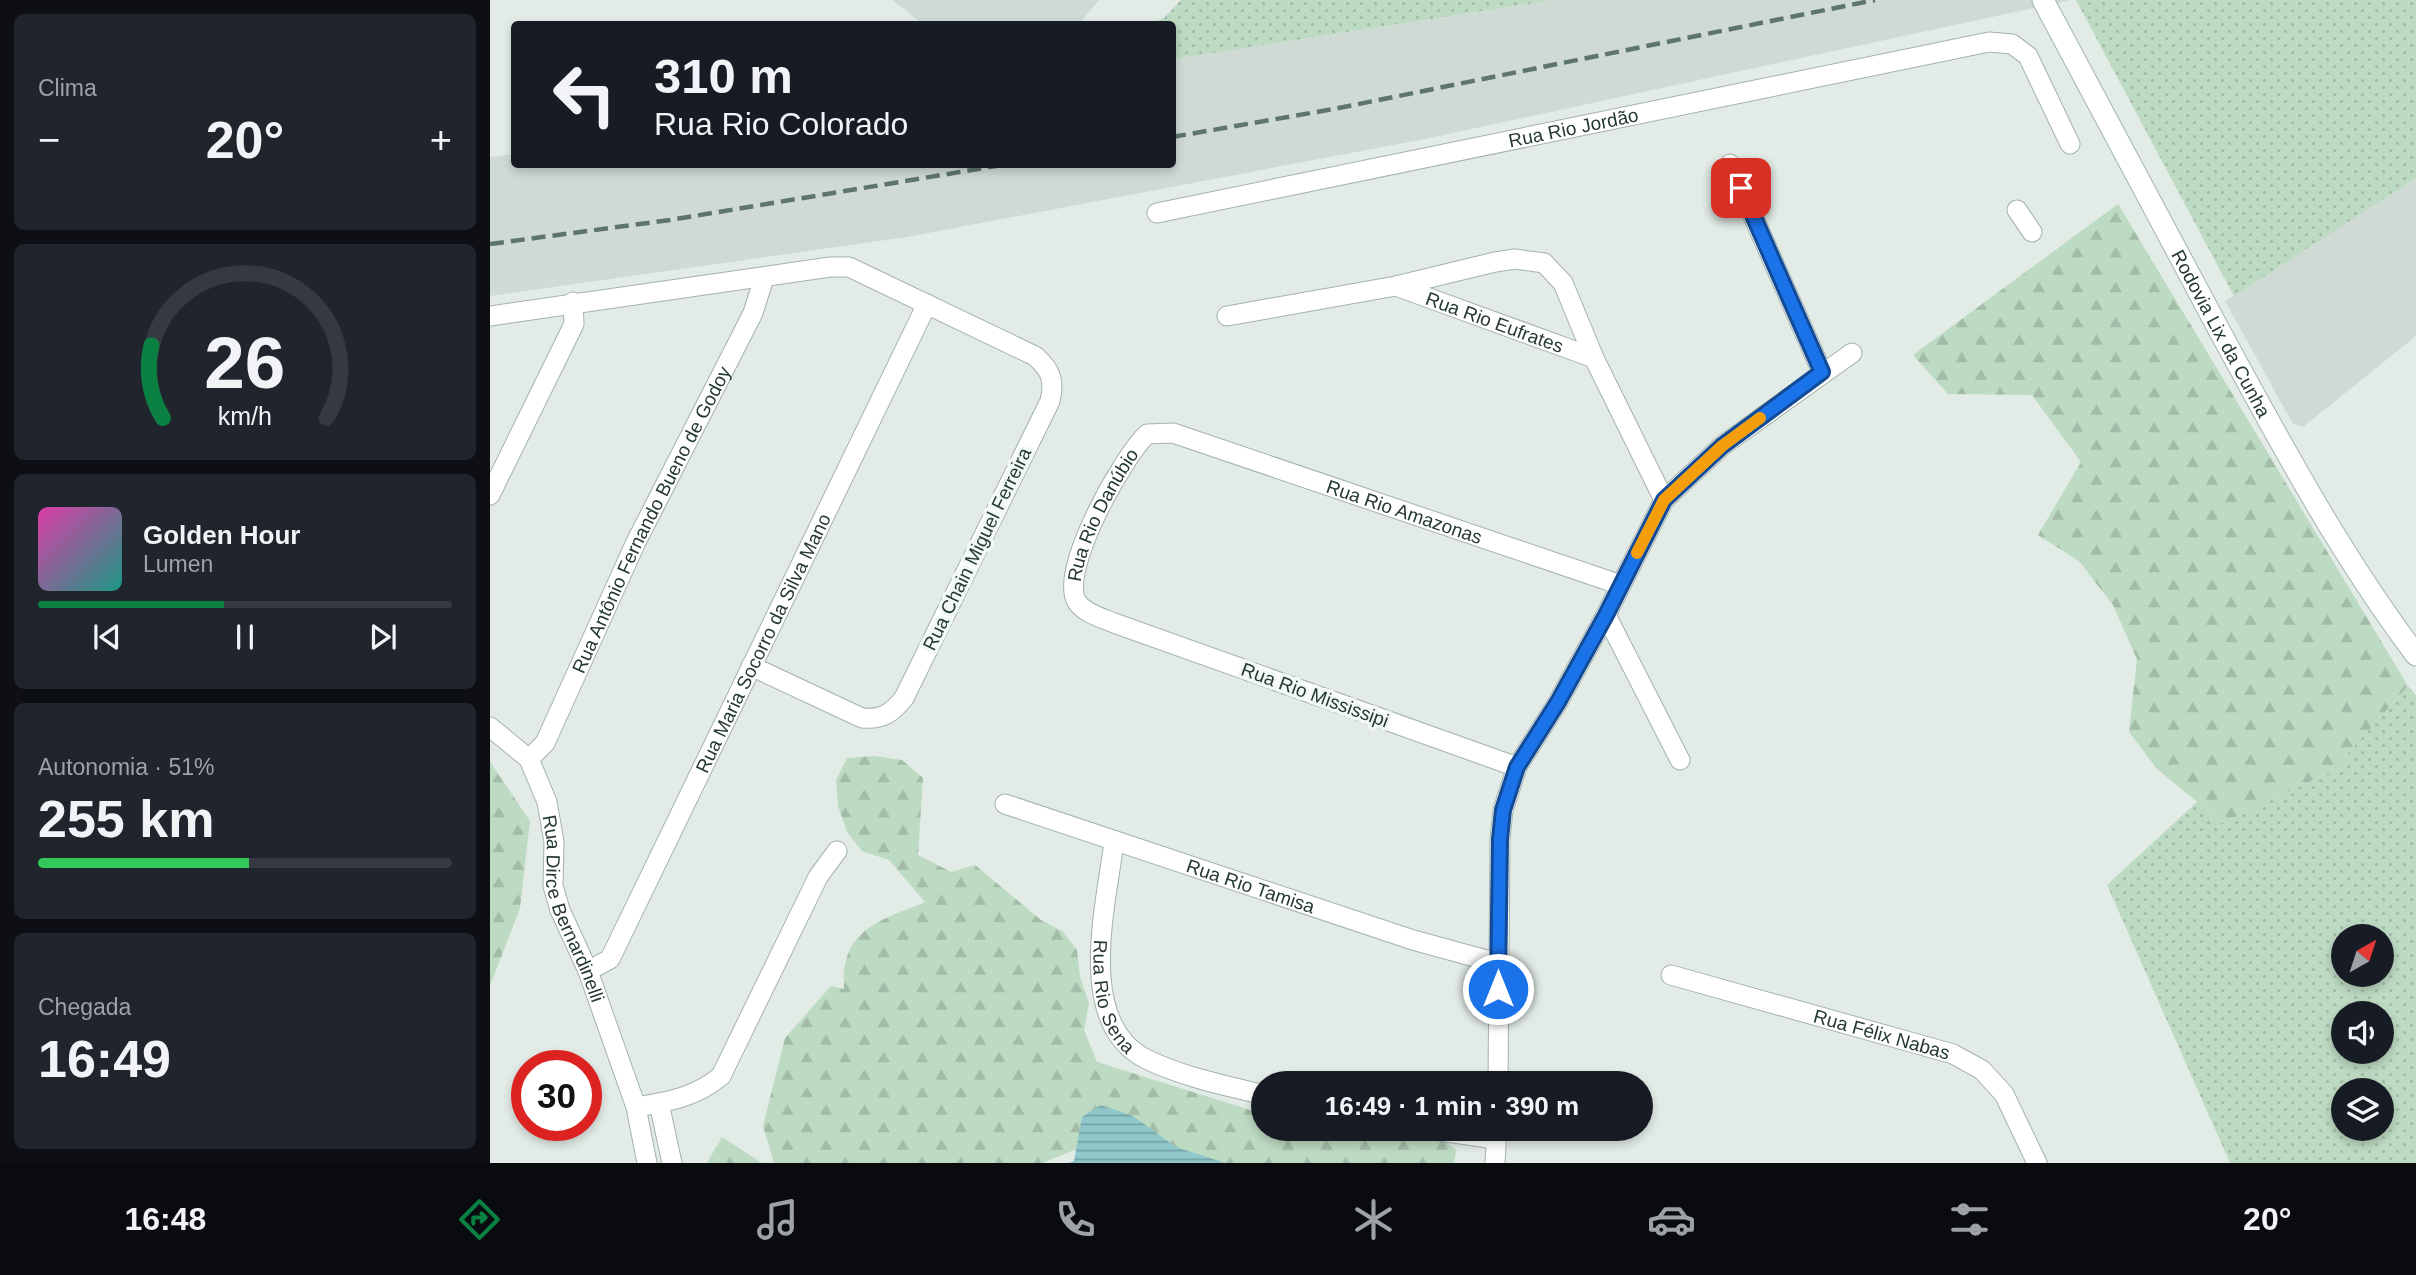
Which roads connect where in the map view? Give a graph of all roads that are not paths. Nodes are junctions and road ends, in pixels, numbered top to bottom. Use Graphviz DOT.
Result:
graph roads {
  1 [pos="2043,0"];
  2 [pos="2070,144"];
  3 [pos="1730,164"];
  4 [pos="2017,210"];
  5 [pos="1157,213"];
  6 [pos="2032,232"];
  7 [pos="764,278"];
  8 [pos="1396,286"];
  9 [pos="573,302"];
  10 [pos="927,304"];
  11 [pos="490,316"];
  12 [pos="1227,316"];
  13 [pos="1852,353"];
  14 [pos="1594,358"];
  15 [pos="1822,372"];
  16 [pos="1190,438"];
  17 [pos="490,495"];
  18 [pos="1664,500"];
  19 [pos="1621,585"];
  20 [pos="1606,615"];
  21 [pos="1114,623"];
  22 [pos="2416,654"];
  23 [pos="751,666"];
  24 [pos="490,727"];
  25 [pos="529,760"];
  26 [pos="1680,760"];
  27 [pos="1517,767"];
  28 [pos="1004,804"];
  29 [pos="1114,842"];
  30 [pos="837,851"];
  31 [pos="1497,963"];
  32 [pos="588,971"];
  33 [pos="1671,975"];
  34 [pos="1498,1071"];
  35 [pos="1251,1092"];
  36 [pos="659,1103"];
  37 [pos="636,1107"];
  38 [pos="1497,1141"];
  39 [pos="647,1163"];
  40 [pos="672,1163"];
  41 [pos="1495,1163"];
  42 [pos="2037,1163"];
  1 -- 22 [label="main road, Rodovia Lix da Cunha"];
  2 -- 5 [label="street, Rua Rio Jordão"];
  3 -- 15 [label="street"];
  4 -- 6 [label="street"];
  7 -- 9 [label="street"];
  7 -- 10 [label="street"];
  7 -- 25 [label="street, Rua Antônio Fernando Bueno de Godoy"];
  8 -- 12 [label="street, Rua Rio Eufrates"];
  8 -- 14 [label="street, Rua Rio Eufrates"];
  8 -- 14 [label="street, Rua Rio Eufrates"];
  9 -- 11 [label="street"];
  9 -- 17 [label="street"];
  10 -- 23 [label="street, Rua Maria Socorro da Silva Mano"];
  10 -- 23 [label="street, Rua Chain Miguel Ferreira"];
  13 -- 15 [label="street"];
  14 -- 18 [label="street, Rua Rio Eufrates"];
  15 -- 18 [label="street"];
  16 -- 19 [label="street, Rua Rio Amazonas"];
  16 -- 21 [label="street, Rua Rio Danúbio"];
  18 -- 19 [label="street"];
  19 -- 20 [label="street"];
  20 -- 26 [label="street"];
  20 -- 27 [label="street"];
  21 -- 27 [label="street, Rua Rio Mississipi"];
  23 -- 32 [label="street, Rua Maria Socorro da Silva Mano"];
  24 -- 25 [label="street, Rua Dirce Bernardinelli"];
  25 -- 32 [label="street, Rua Dirce Bernardinelli"];
  27 -- 31 [label="street"];
  28 -- 29 [label="street, Rua Rio Tamisa"];
  29 -- 31 [label="street, Rua Rio Tamisa"];
  29 -- 35 [label="street, Rua Rio Sena"];
  30 -- 36 [label="street"];
  31 -- 34 [label="street"];
  32 -- 37 [label="street, Rua Dirce Bernardinelli"];
  33 -- 42 [label="street, Rua Félix Nabas"];
  36 -- 37 [label="street"];
  36 -- 40 [label="street"];
  37 -- 39 [label="street, Rua Dirce Bernardinelli"];
  38 -- 41 [label="street"];
}
